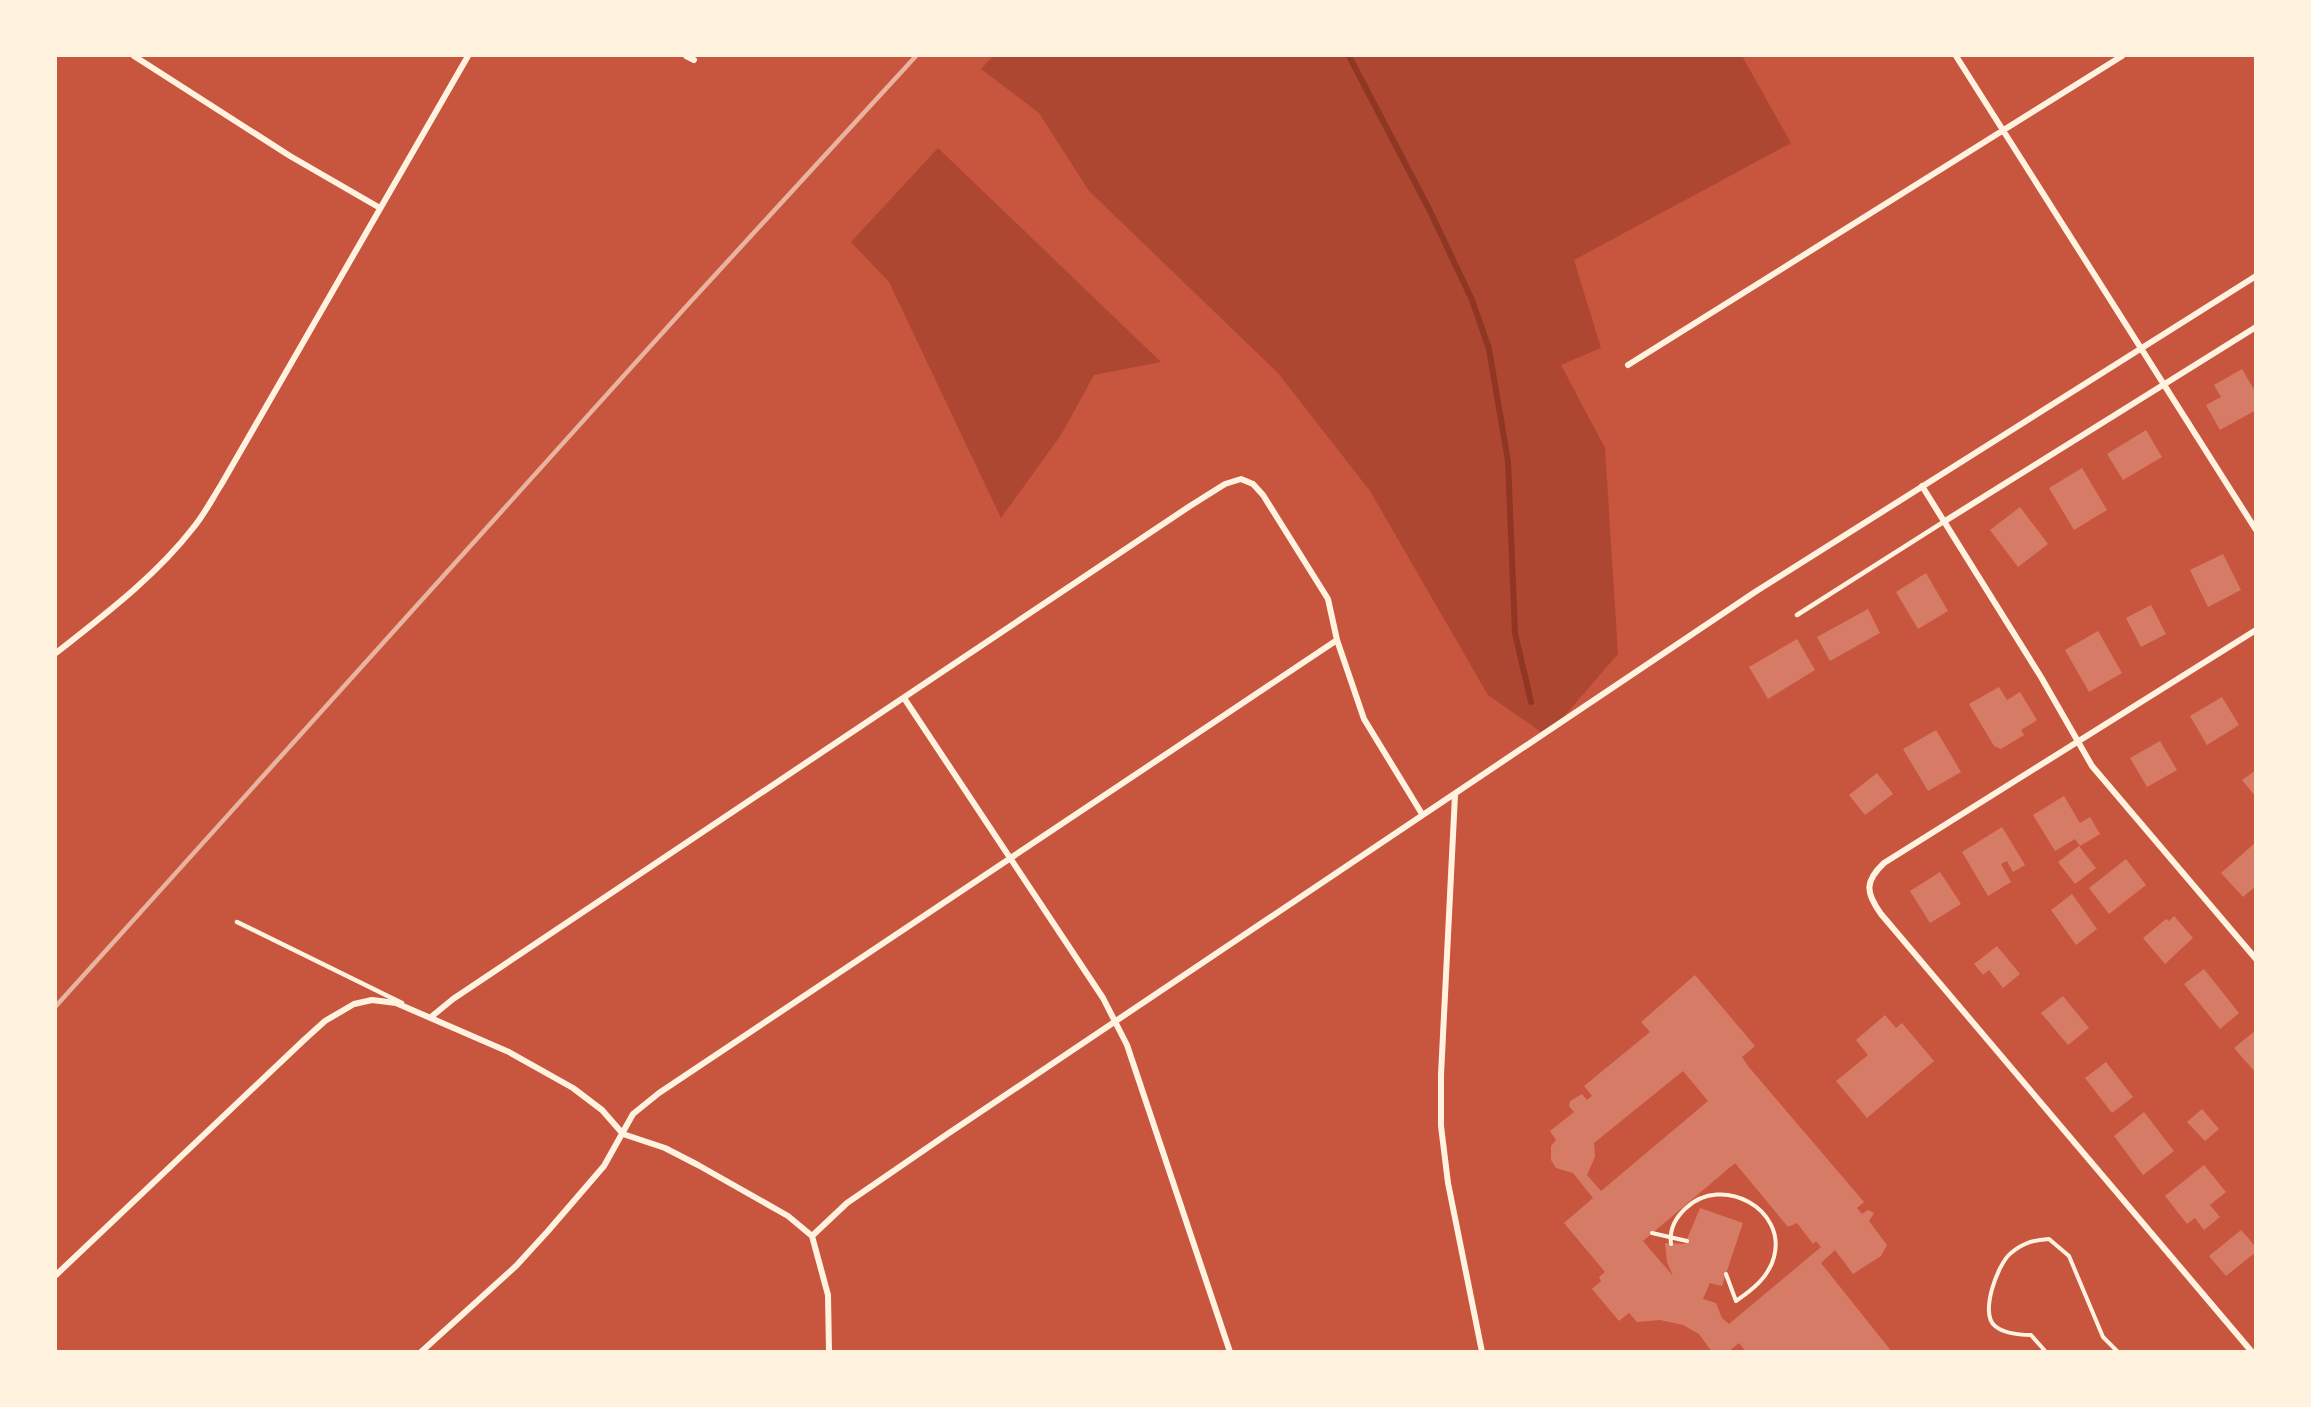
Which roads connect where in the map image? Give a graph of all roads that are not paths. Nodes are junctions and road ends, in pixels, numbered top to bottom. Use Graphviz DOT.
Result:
graph roads {
  1 [pos="134,56"];
  2 [pos="468,56"];
  3 [pos="686,56"];
  4 [pos="1956,56"];
  5 [pos="2122,56"];
  6 [pos="694,60"];
  7 [pos="2003,130"];
  8 [pos="380,208"];
  9 [pos="2256,276"];
  10 [pos="2256,327"];
  11 [pos="2141,348"];
  12 [pos="1628,365"];
  13 [pos="2164,384"];
  14 [pos="1922,486"];
  15 [pos="1945,521"];
  16 [pos="2256,530"];
  17 [pos="1797,615"];
  18 [pos="2256,630"];
  19 [pos="1337,640"];
  20 [pos="56,653"];
  21 [pos="904,698"];
  22 [pos="2078,741"];
  23 [pos="1455,795"];
  24 [pos="1422,814"];
  25 [pos="1011,859"];
  26 [pos="237,922"];
  27 [pos="2256,959"];
  28 [pos="431,1017"];
  29 [pos="1115,1022"];
  30 [pos="623,1134"];
  31 [pos="812,1236"];
  32 [pos="56,1275"];
  33 [pos="421,1352"];
  34 [pos="829,1352"];
  35 [pos="1230,1352"];
  36 [pos="1482,1352"];
  37 [pos="2252,1352"];
  1 -- 8 [label="street"];
  2 -- 8 [label="street"];
  3 -- 6 [label="street"];
  4 -- 7 [label="street"];
  5 -- 7 [label="street"];
  7 -- 11 [label="street"];
  7 -- 12 [label="street"];
  8 -- 20 [label="street"];
  9 -- 11 [label="street"];
  10 -- 13 [label="street"];
  11 -- 13 [label="street"];
  11 -- 14 [label="street"];
  13 -- 15 [label="street"];
  13 -- 16 [label="street"];
  14 -- 15 [label="street"];
  14 -- 23 [label="street"];
  15 -- 17 [label="lane"];
  15 -- 22 [label="street"];
  18 -- 22 [label="street"];
  19 -- 21 [label="street"];
  19 -- 24 [label="street"];
  19 -- 25 [label="street"];
  21 -- 25 [label="street"];
  21 -- 28 [label="street"];
  22 -- 27 [label="street"];
  22 -- 37 [label="street"];
  23 -- 24 [label="street"];
  23 -- 36 [label="street"];
  24 -- 29 [label="street"];
  25 -- 29 [label="street"];
  25 -- 30 [label="street"];
  26 -- 28 [label="lane"];
  28 -- 30 [label="street"];
  28 -- 32 [label="street"];
  29 -- 31 [label="street"];
  29 -- 35 [label="street"];
  30 -- 31 [label="street"];
  30 -- 33 [label="street"];
  31 -- 34 [label="street"];
}
